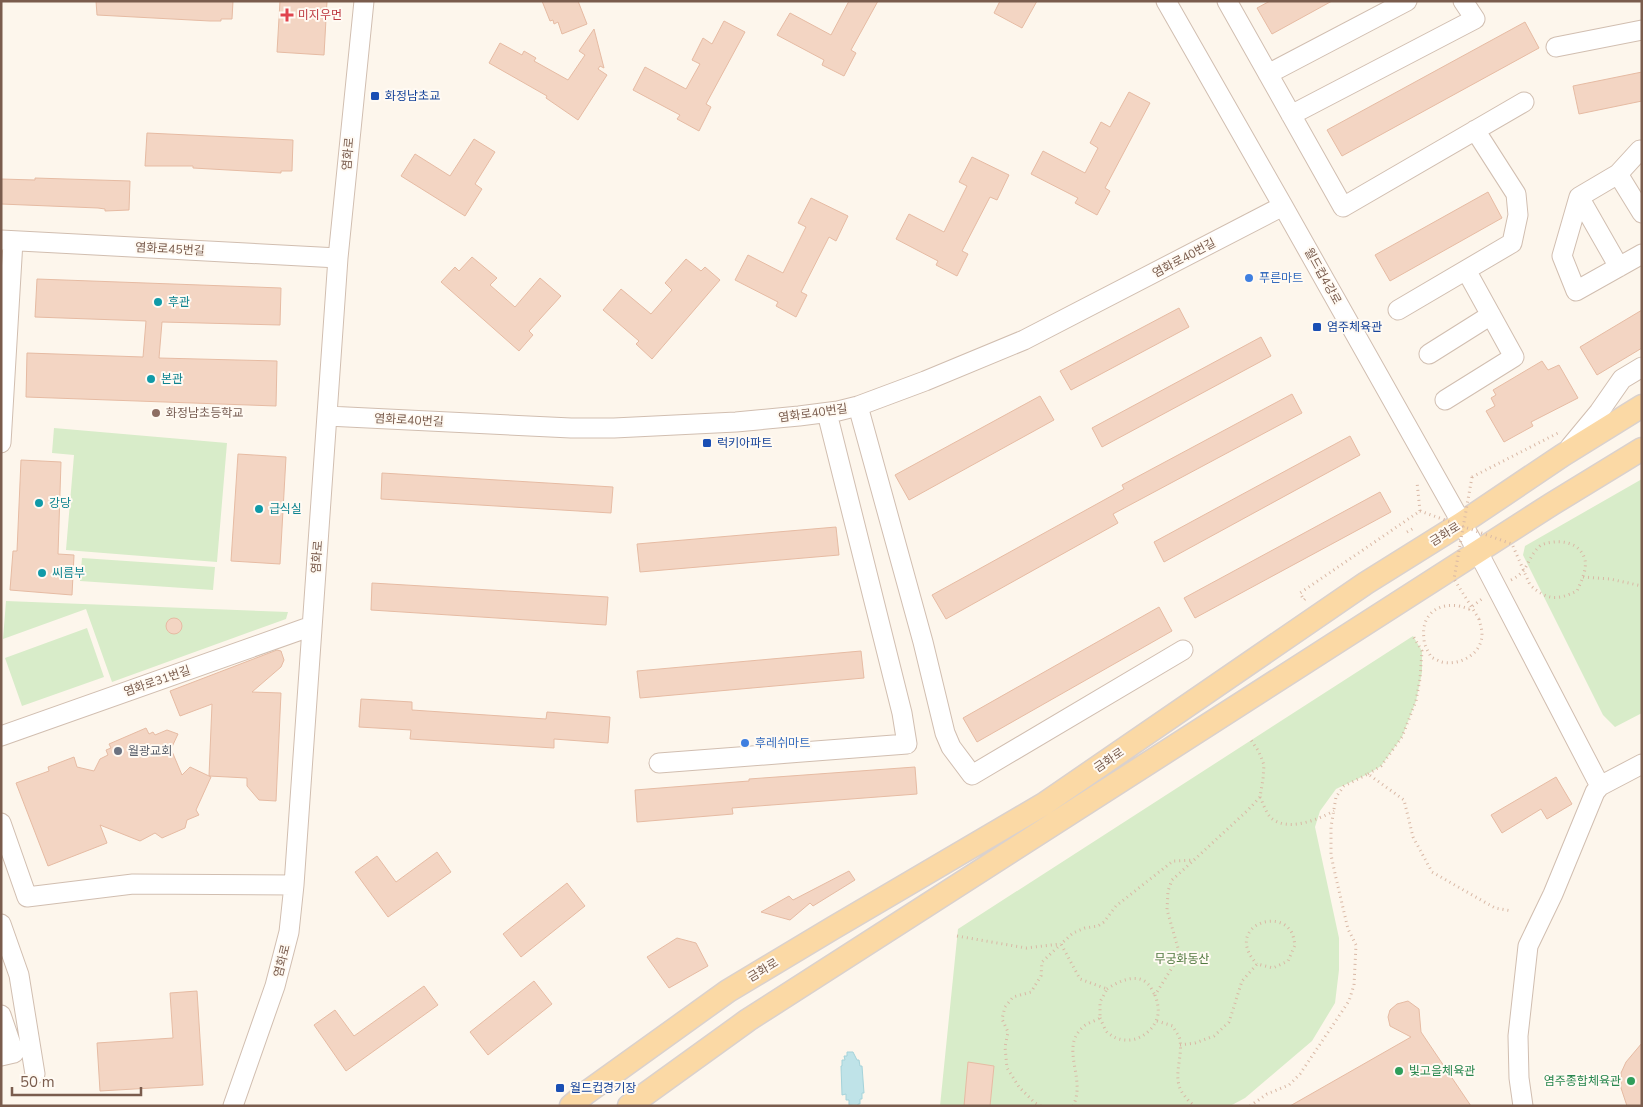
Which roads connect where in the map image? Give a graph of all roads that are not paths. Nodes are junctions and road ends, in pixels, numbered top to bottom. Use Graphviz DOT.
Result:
graph roads {
  1 [pos="364,1"];
  2 [pos="1166,1"];
  3 [pos="1227,1"];
  4 [pos="1407,1"];
  5 [pos="1463,1"];
  6 [pos="1642,30"];
  7 [pos="1556,47"];
  8 [pos="1268,74"];
  9 [pos="1524,102"];
  10 [pos="1291,115"];
  11 [pos="1475,130"];
  12 [pos="1641,149"];
  13 [pos="1618,174"];
  14 [pos="1579,197"];
  15 [pos="1283,206"];
  16 [pos="1642,213"];
  17 [pos="7,240"];
  18 [pos="1642,254"];
  19 [pos="338,258"];
  20 [pos="1619,267"];
  21 [pos="1466,270"];
  22 [pos="1398,310"];
  23 [pos="1491,315"];
  24 [pos="1429,354"];
  25 [pos="1642,367"];
  26 [pos="1446,400"];
  27 [pos="858,406"];
  28 [pos="1642,406"];
  29 [pos="827,413"];
  30 [pos="327,416"];
  31 [pos="1,444"];
  32 [pos="1642,450"];
  33 [pos="1563,455"];
  34 [pos="1463,525"];
  35 [pos="1478,552"];
  36 [pos="312,626"];
  37 [pos="1183,650"];
  38 [pos="1,736"];
  39 [pos="659,763"];
  40 [pos="1642,764"];
  41 [pos="1600,786"];
  42 [pos="1,823"];
  43 [pos="294,885"];
  44 [pos="1,924"];
  45 [pos="1,1015"];
  46 [pos="1,1056"];
  47 [pos="35,1074"];
  48 [pos="233,1106"];
  49 [pos="572,1106"];
  50 [pos="629,1106"];
  51 [pos="1523,1106"];
  1 -- 19 [label="street, 염화로"];
  2 -- 15 [label="street, 월드컵4강로"];
  3 -- 8 [label="street"];
  4 -- 8 [label="street"];
  5 -- 10 [label="street"];
  6 -- 7 [label="street"];
  8 -- 10 [label="street"];
  9 -- 11 [label="street"];
  10 -- 11 [label="street"];
  11 -- 21 [label="street"];
  12 -- 13 [label="street"];
  13 -- 14 [label="street"];
  13 -- 16 [label="street"];
  14 -- 20 [label="street"];
  14 -- 20 [label="street"];
  15 -- 27 [label="street, 염화로40번길"];
  15 -- 34 [label="street, 월드컵4강로"];
  17 -- 19 [label="street, 염화로45번길"];
  17 -- 31 [label="street"];
  18 -- 20 [label="street"];
  19 -- 30 [label="street, 염화로"];
  21 -- 22 [label="street"];
  21 -- 23 [label="street"];
  23 -- 24 [label="street"];
  23 -- 26 [label="street"];
  25 -- 33 [label="street"];
  27 -- 29 [label="street, 염화로40번길"];
  27 -- 37 [label="street"];
  28 -- 33 [label="main road, 금화로"];
  29 -- 30 [label="street, 염화로40번길"];
  29 -- 39 [label="street"];
  30 -- 36 [label="street, 염화로"];
  32 -- 35 [label="main road, 금화로"];
  33 -- 34 [label="main road, 금화로"];
  34 -- 35 [label="street, 월드컵4강로"];
  34 -- 49 [label="main road, 금화로"];
  35 -- 41 [label="street, 월드컵4강로"];
  35 -- 50 [label="main road, 금화로"];
  36 -- 38 [label="street, 염화로31번길"];
  36 -- 43 [label="street, 염화로"];
  40 -- 41 [label="street"];
  41 -- 51 [label="street"];
  42 -- 43 [label="street"];
  43 -- 48 [label="street, 염화로"];
  44 -- 47 [label="street"];
  45 -- 46 [label="street"];
}
